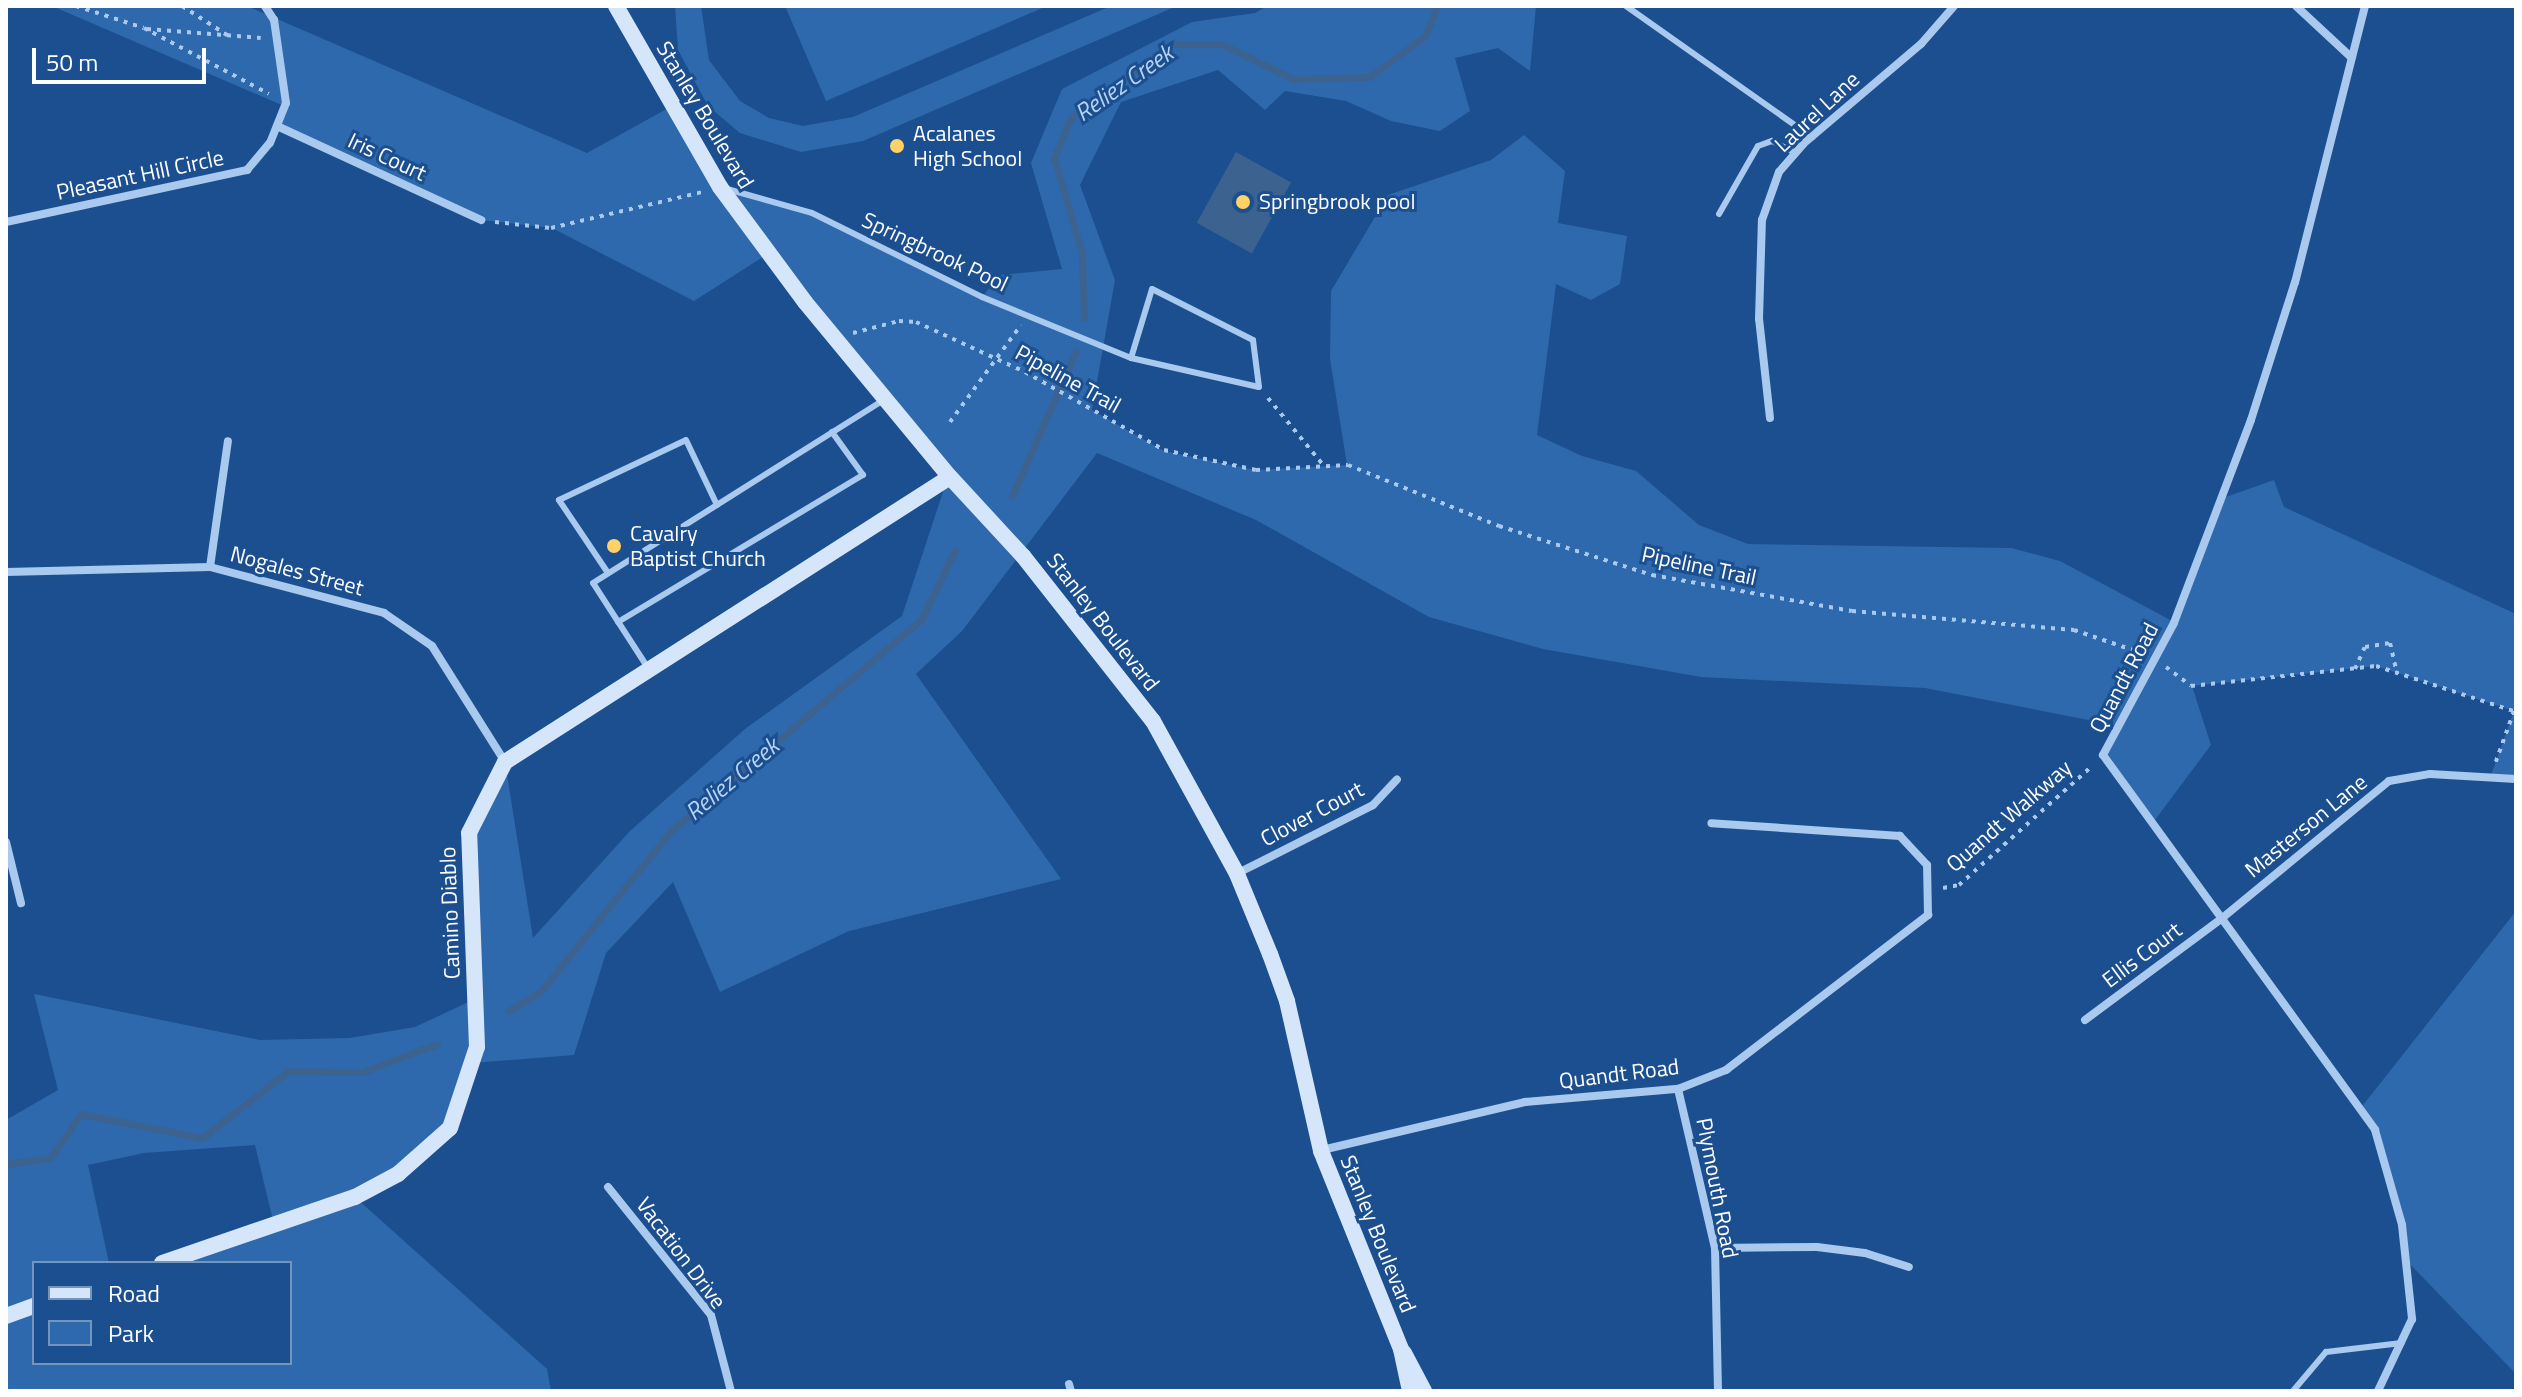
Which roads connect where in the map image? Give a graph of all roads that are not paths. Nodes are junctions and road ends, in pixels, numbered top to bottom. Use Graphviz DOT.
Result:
graph roads {
  1 [pos="265,6"];
  2 [pos="616,6"];
  3 [pos="1626,6"];
  4 [pos="1954,6"];
  5 [pos="2296,6"];
  6 [pos="2365,6"];
  7 [pos="2352,58"];
  8 [pos="277,126"];
  9 [pos="1812,137"];
  10 [pos="1796,153"];
  11 [pos="720,187"];
  12 [pos="1719,214"];
  13 [pos="481,220"];
  14 [pos="6,222"];
  15 [pos="1131,358"];
  16 [pos="887,398"];
  17 [pos="1770,418"];
  18 [pos="832,432"];
  19 [pos="228,441"];
  20 [pos="950,477"];
  21 [pos="717,505"];
  22 [pos="210,567"];
  23 [pos="6,572"];
  24 [pos="608,573"];
  25 [pos="618,622"];
  26 [pos="649,670"];
  27 [pos="505,762"];
  28 [pos="1397,779"];
  29 [pos="2516,779"];
  30 [pos="1711,823"];
  31 [pos="6,842"];
  32 [pos="1237,874"];
  33 [pos="21,903"];
  34 [pos="2221,919"];
  35 [pos="2085,1020"];
  36 [pos="1678,1089"];
  37 [pos="1321,1151"];
  38 [pos="608,1187"];
  39 [pos="1715,1248"];
  40 [pos="168,1261"];
  41 [pos="1909,1267"];
  42 [pos="32,1307"];
  43 [pos="6,1316"];
  44 [pos="2401,1343"];
  45 [pos="1401,1349"];
  46 [pos="731,1391"];
  47 [pos="1410,1391"];
  48 [pos="1424,1391"];
  49 [pos="1718,1391"];
  50 [pos="2293,1391"];
  51 [pos="2378,1391"];
  1 -- 8 [label="street, Pleasant Hill Circle"];
  2 -- 11 [label="street, Stanley Boulevard"];
  3 -- 9 [label="lane"];
  4 -- 9 [label="street, Laurel Lane"];
  5 -- 7 [label="street"];
  6 -- 7 [label="street, Quandt Road"];
  7 -- 34 [label="street, Quandt Road"];
  8 -- 13 [label="street, Iris Court"];
  8 -- 14 [label="street, Pleasant Hill Circle"];
  9 -- 10 [label="street, Laurel Lane"];
  10 -- 12 [label="lane"];
  10 -- 17 [label="street, Laurel Lane"];
  11 -- 15 [label="lane, Springbrook Pool"];
  11 -- 16 [label="street, Stanley Boulevard"];
  15 -- 15 [label="lane, Springbrook Pool"];
  16 -- 18 [label="lane"];
  16 -- 20 [label="street, Stanley Boulevard"];
  18 -- 21 [label="lane"];
  18 -- 25 [label="lane"];
  19 -- 22 [label="street"];
  20 -- 26 [label="street"];
  20 -- 32 [label="street, Stanley Boulevard"];
  21 -- 24 [label="lane"];
  21 -- 24 [label="lane"];
  22 -- 23 [label="street, Nogales Street"];
  22 -- 27 [label="street, Nogales Street"];
  24 -- 25 [label="lane"];
  25 -- 26 [label="lane"];
  26 -- 27 [label="street"];
  27 -- 40 [label="street, Camino Diablo"];
  28 -- 32 [label="street, Clover Court"];
  29 -- 34 [label="street, Masterson Lane"];
  30 -- 36 [label="street, Quandt Road"];
  31 -- 33 [label="street"];
  32 -- 37 [label="street, Stanley Boulevard"];
  34 -- 35 [label="street, Ellis Court"];
  34 -- 44 [label="street, Quandt Road"];
  36 -- 37 [label="street, Quandt Road"];
  36 -- 39 [label="street, Plymouth Road"];
  37 -- 45 [label="street, Stanley Boulevard"];
  38 -- 46 [label="street, Vacation Drive"];
  39 -- 41 [label="street"];
  39 -- 49 [label="street, Plymouth Road"];
  42 -- 43 [label="street"];
  44 -- 50 [label="lane"];
  44 -- 51 [label="street, Quandt Road"];
  45 -- 47 [label="street, Stanley Boulevard"];
  45 -- 48 [label="street, Stanley Boulevard"];
}
